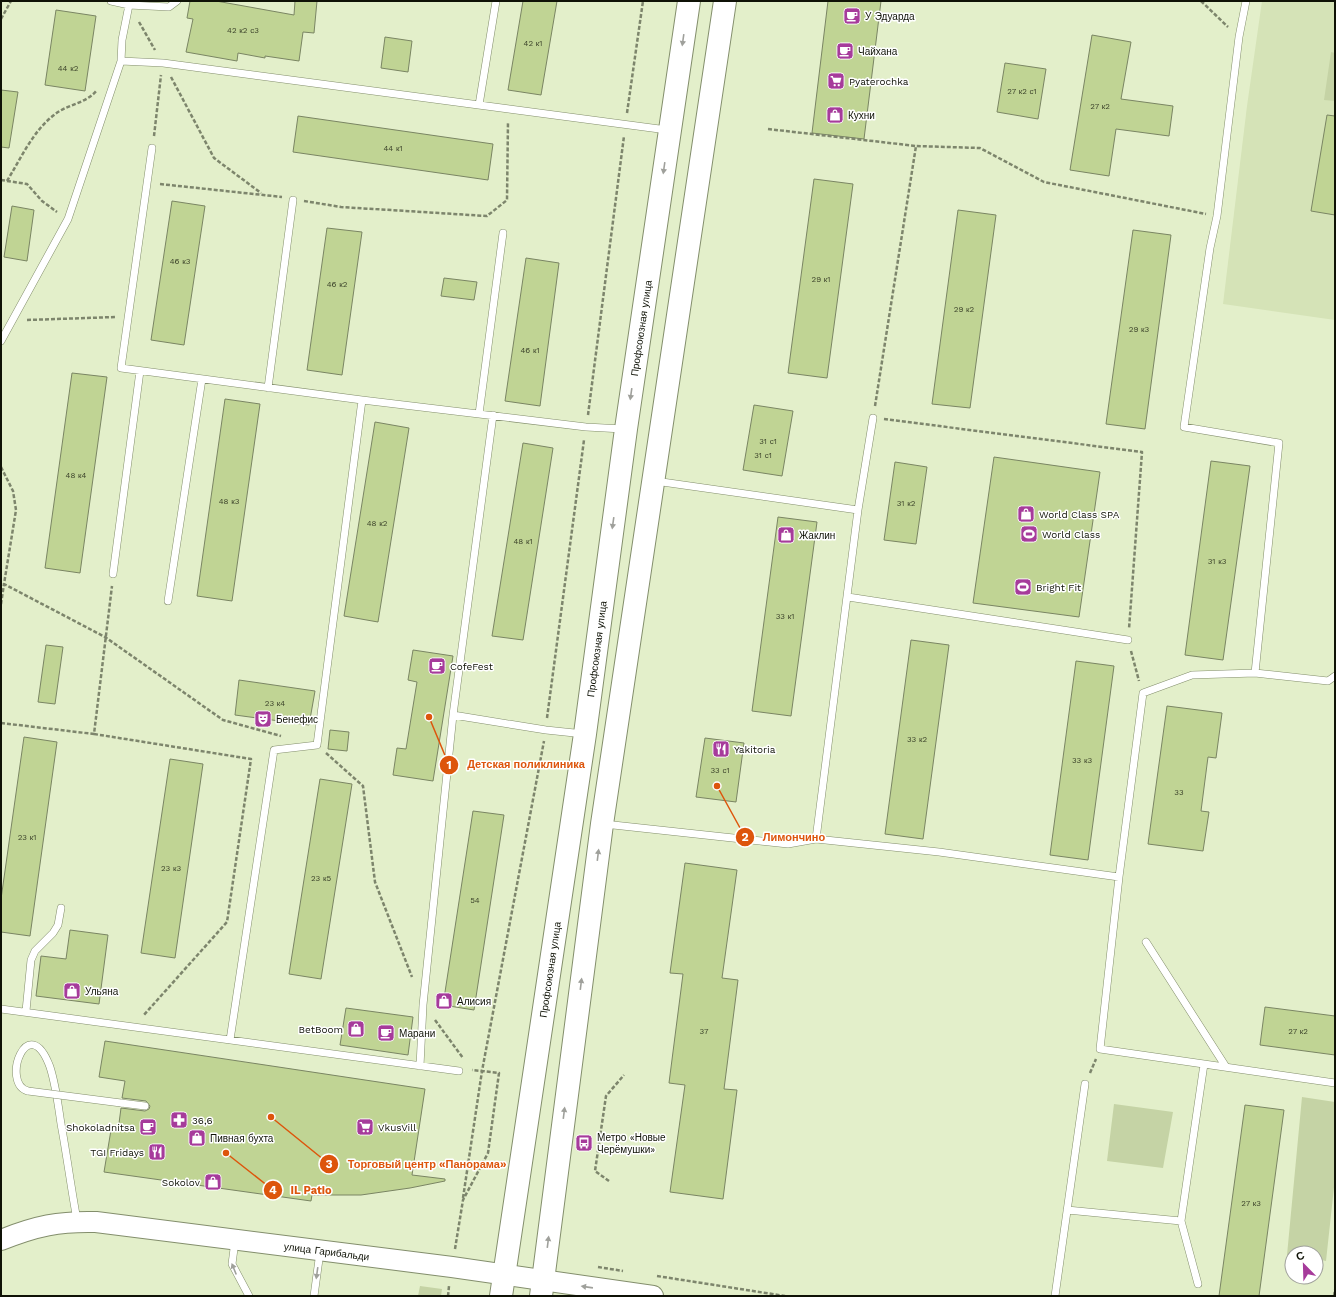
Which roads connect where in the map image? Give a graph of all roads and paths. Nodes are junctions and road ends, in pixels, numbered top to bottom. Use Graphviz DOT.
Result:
graph roads {
  1 [pos="11,1"];
  2 [pos="112,1"];
  3 [pos="177,1"];
  4 [pos="496,1"];
  5 [pos="643,1"];
  6 [pos="689,1"];
  7 [pos="725,1"];
  8 [pos="1200,1"];
  9 [pos="1246,1"];
  10 [pos="129,5"];
  11 [pos="1,19"];
  12 [pos="1238,37"];
  13 [pos="121,61"];
  14 [pos="163,63"];
  15 [pos="101,85"];
  16 [pos="479,105"];
  17 [pos="508,109"];
  18 [pos="626,125"];
  19 [pos="768,129"];
  20 [pos="670,130"];
  21 [pos="916,146"];
  22 [pos="152,148"];
  23 [pos="1,180"];
  24 [pos="7,181"];
  25 [pos="147,183"];
  26 [pos="262,194"];
  27 [pos="293,200"];
  28 [pos="1217,216"];
  29 [pos="68,219"];
  30 [pos="503,233"];
  31 [pos="128,317"];
  32 [pos="13,320"];
  33 [pos="1,342"];
  34 [pos="140,371"];
  35 [pos="202,379"];
  36 [pos="268,388"];
  37 [pos="362,400"];
  38 [pos="479,414"];
  39 [pos="493,415"];
  40 [pos="873,418"];
  41 [pos="586,427"];
  42 [pos="626,429"];
  43 [pos="1,467"];
  44 [pos="654,481"];
  45 [pos="858,510"];
  46 [pos="113,574"];
  47 [pos="4,584"];
  48 [pos="848,597"];
  49 [pos="168,601"];
  50 [pos="1,604"];
  51 [pos="105,637"];
  52 [pos="1128,640"];
  53 [pos="1255,673"];
  54 [pos="1335,676"];
  55 [pos="1143,693"];
  56 [pos="453,715"];
  57 [pos="1,723"];
  58 [pos="546,730"];
  59 [pos="94,734"];
  60 [pos="585,734"];
  61 [pos="288,738"];
  62 [pos="317,745"];
  63 [pos="602,824"];
  64 [pos="816,839"];
  65 [pos="1119,877"];
  66 [pos="61,908"];
  67 [pos="1146,942"];
  68 [pos="423,1005"];
  69 [pos="1,1009"];
  70 [pos="26,1011"];
  71 [pos="134,1027"];
  72 [pos="230,1040"];
  73 [pos="16,1047"];
  74 [pos="1100,1049"];
  75 [pos="1204,1064"];
  76 [pos="420,1066"];
  77 [pos="1226,1067"];
  78 [pos="482,1071"];
  79 [pos="458,1072"];
  80 [pos="624,1075"];
  81 [pos="1335,1083"];
  82 [pos="1085,1084"];
  83 [pos="13,1087"];
  84 [pos="145,1106"];
  85 [pos="609,1181"];
  86 [pos="463,1200"];
  87 [pos="1067,1210"];
  88 [pos="1181,1221"];
  89 [pos="78,1222"];
  90 [pos="235,1239"];
  91 [pos="1,1240"];
  92 [pos="455,1248"];
  93 [pos="320,1250"];
  94 [pos="598,1267"];
  95 [pos="629,1272"];
  96 [pos="653,1275"];
  97 [pos="1198,1284"];
  98 [pos="502,1286"];
  99 [pos="542,1288"];
  100 [pos="1335,1290"];
  101 [pos="249,1296"];
  102 [pos="314,1296"];
  103 [pos="650,1296"];
  104 [pos="785,1296"];
  105 [pos="1055,1296"];
  106 [pos="1334,1296"];
  1 -- 11 [label="path"];
  2 -- 10 [label="lane"];
  3 -- 10 [label="lane"];
  4 -- 16 [label="lane"];
  5 -- 18 [label="path"];
  6 -- 20 [label="main road, Профсоюзная улица, one-way"];
  7 -- 44 [label="main road"];
  8 -- 12 [label="path"];
  9 -- 12 [label="lane"];
  10 -- 13 [label="lane"];
  10 -- 14 [label="path"];
  12 -- 28 [label="lane"];
  13 -- 14 [label="lane"];
  13 -- 29 [label="lane"];
  14 -- 16 [label="lane"];
  14 -- 22 [label="path"];
  14 -- 26 [label="path"];
  15 -- 24 [label="path"];
  16 -- 17 [label="lane"];
  17 -- 18 [label="lane"];
  17 -- 27 [label="path"];
  18 -- 20 [label="lane"];
  18 -- 41 [label="path"];
  19 -- 21 [label="path"];
  20 -- 42 [label="main road, Профсоюзная улица, one-way"];
  21 -- 28 [label="path"];
  21 -- 40 [label="path"];
  22 -- 25 [label="lane"];
  23 -- 24 [label="path"];
  24 -- 29 [label="path"];
  25 -- 26 [label="path"];
  25 -- 31 [label="lane"];
  26 -- 27 [label="path"];
  27 -- 36 [label="lane"];
  28 -- 53 [label="lane"];
  29 -- 32 [label="lane"];
  30 -- 38 [label="lane"];
  31 -- 32 [label="path"];
  31 -- 34 [label="lane"];
  32 -- 33 [label="lane"];
  34 -- 35 [label="lane"];
  34 -- 46 [label="lane"];
  35 -- 36 [label="lane"];
  35 -- 49 [label="lane"];
  36 -- 37 [label="lane"];
  37 -- 38 [label="lane"];
  37 -- 62 [label="lane"];
  38 -- 39 [label="lane"];
  39 -- 41 [label="lane"];
  39 -- 56 [label="lane"];
  40 -- 45 [label="lane"];
  40 -- 52 [label="path"];
  41 -- 42 [label="lane"];
  41 -- 58 [label="path"];
  42 -- 60 [label="main road, Профсоюзная улица, one-way"];
  43 -- 47 [label="path"];
  44 -- 45 [label="lane"];
  44 -- 63 [label="main road"];
  45 -- 48 [label="lane"];
  46 -- 51 [label="path"];
  47 -- 50 [label="path"];
  47 -- 51 [label="path"];
  48 -- 52 [label="lane"];
  48 -- 64 [label="lane"];
  51 -- 59 [label="path"];
  51 -- 61 [label="path"];
  52 -- 55 [label="path"];
  53 -- 54 [label="lane"];
  53 -- 55 [label="lane"];
  55 -- 65 [label="lane"];
  56 -- 58 [label="lane"];
  56 -- 68 [label="lane"];
  57 -- 59 [label="path"];
  58 -- 60 [label="lane"];
  58 -- 78 [label="path"];
  59 -- 71 [label="path"];
  60 -- 98 [label="main road, Профсоюзная улица"];
  62 -- 68 [label="path"];
  62 -- 72 [label="lane"];
  63 -- 64 [label="lane"];
  99 -- 63 [label="main road, one-way"];
  64 -- 65 [label="lane"];
  65 -- 74 [label="lane"];
  66 -- 70 [label="lane"];
  67 -- 77 [label="lane"];
  68 -- 76 [label="lane"];
  68 -- 78 [label="path"];
  69 -- 70 [label="lane"];
  70 -- 71 [label="lane"];
  71 -- 72 [label="lane"];
  72 -- 76 [label="lane"];
  73 -- 89 [label="lane"];
  74 -- 75 [label="lane"];
  74 -- 82 [label="path"];
  75 -- 77 [label="lane"];
  75 -- 88 [label="lane"];
  76 -- 79 [label="lane"];
  77 -- 81 [label="lane"];
  78 -- 86 [label="path"];
  78 -- 86 [label="path"];
  80 -- 85 [label="path"];
  82 -- 87 [label="lane"];
  83 -- 84 [label="lane, bridge"];
  86 -- 92 [label="path"];
  87 -- 88 [label="lane"];
  87 -- 105 [label="lane"];
  88 -- 97 [label="lane"];
  89 -- 90 [label="street, улица Гарибальди"];
  89 -- 91 [label="street, улица Гарибальди"];
  90 -- 93 [label="street, улица Гарибальди"];
  101 -- 90 [label="lane, one-way"];
  93 -- 98 [label="street, улица Гарибальди"];
  93 -- 102 [label="lane, one-way"];
  94 -- 95 [label="path"];
  96 -- 104 [label="path"];
  98 -- 99 [label="street, улица Гарибальди"];
  103 -- 99 [label="street, улица Гарибальди, one-way"];
  100 -- 106 [label="path"];
}
